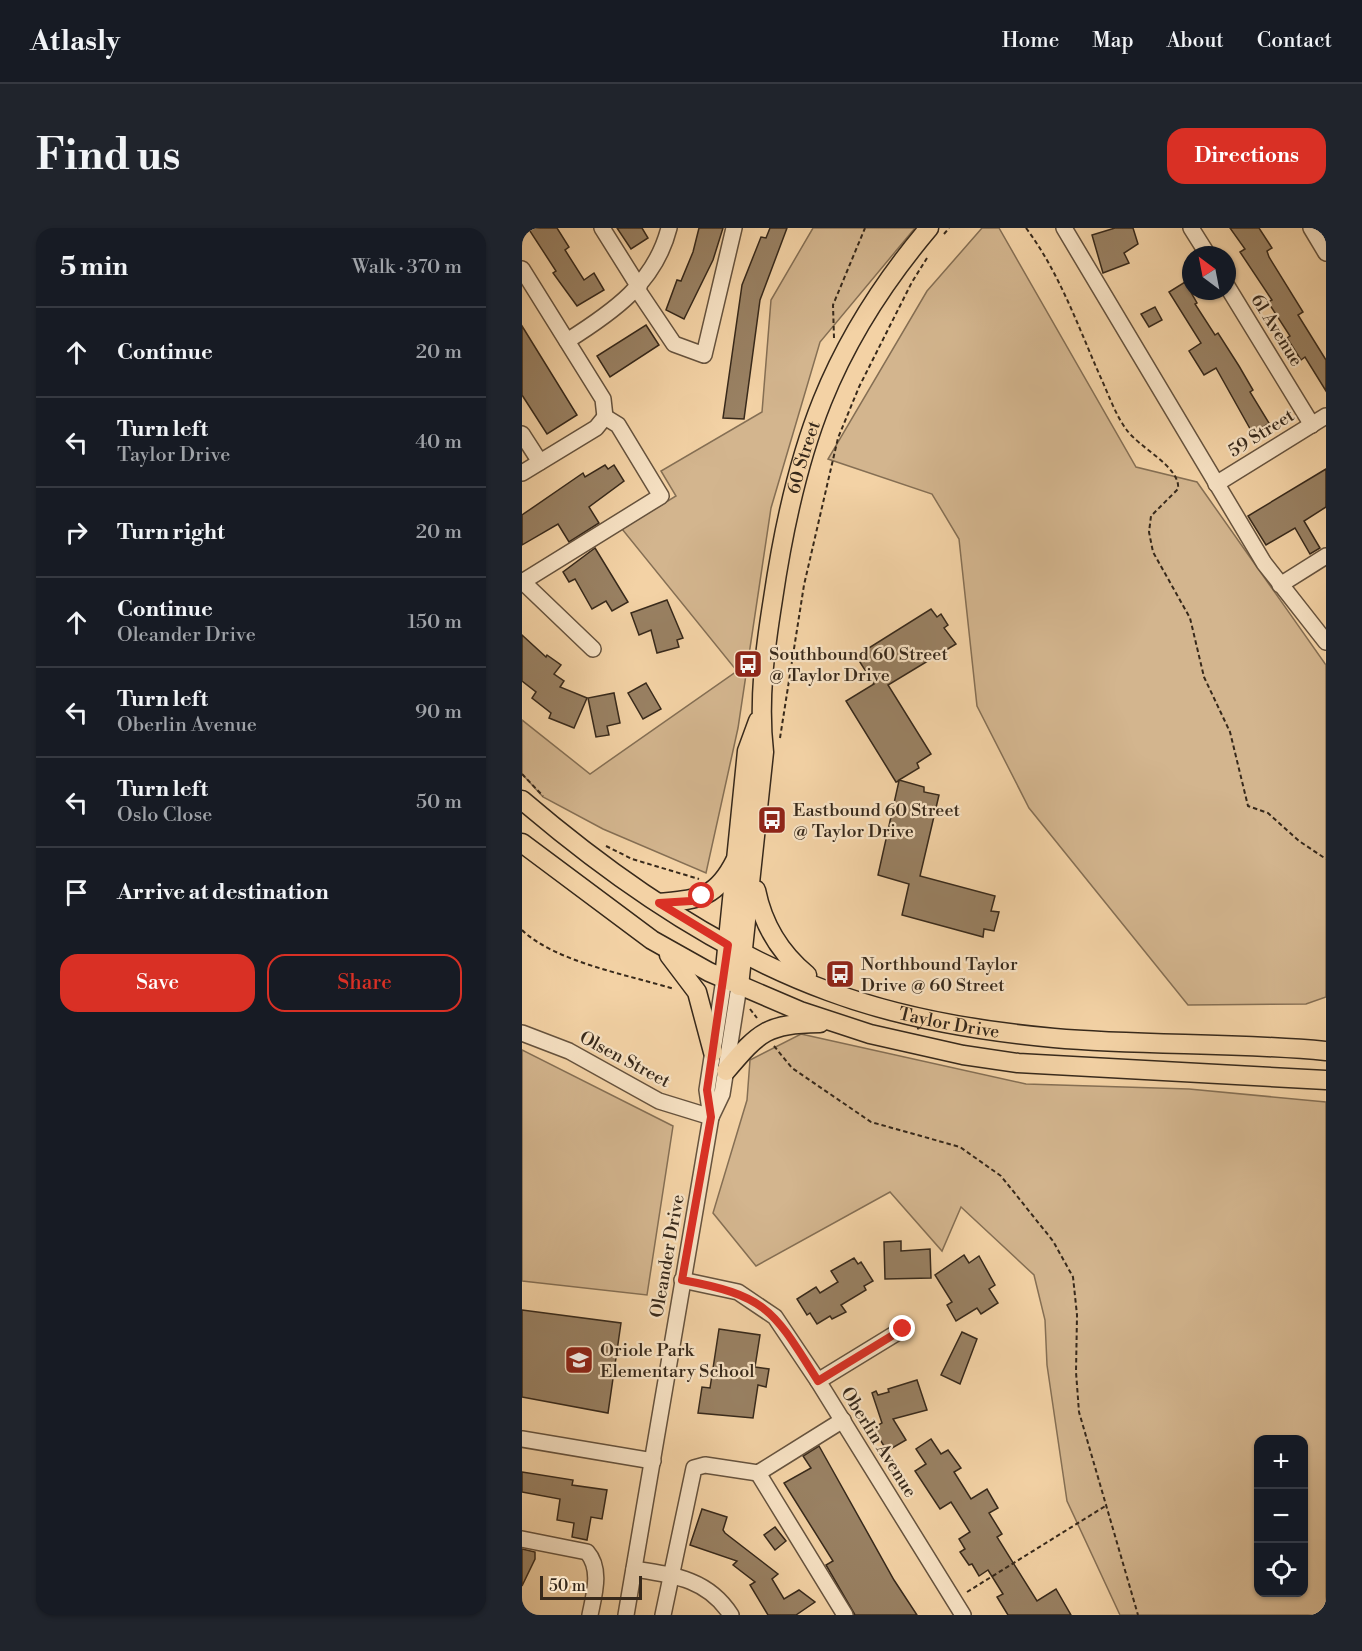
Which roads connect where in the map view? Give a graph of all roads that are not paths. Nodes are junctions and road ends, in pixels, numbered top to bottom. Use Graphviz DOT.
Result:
graph roads {
  1 [pos="602,228"];
  2 [pos="669,228"];
  3 [pos="734,228"];
  4 [pos="1064,228"];
  5 [pos="1191,228"];
  6 [pos="1311,228"];
  7 [pos="936,232"];
  8 [pos="1202,246"];
  9 [pos="1326,252"];
  10 [pos="522,269"];
  11 [pos="638,288"];
  12 [pos="1236,300"];
  13 [pos="567,341"];
  14 [pos="1326,416"];
  15 [pos="606,417"];
  16 [pos="1312,425"];
  17 [pos="522,434"];
  18 [pos="540,462"];
  19 [pos="522,473"];
  20 [pos="1216,484"];
  21 [pos="1326,555"];
  22 [pos="522,582"];
  23 [pos="1280,585"];
  24 [pos="1326,642"];
  25 [pos="593,649"];
  26 [pos="759,716"];
  27 [pos="522,800"];
  28 [pos="522,843"];
  29 [pos="737,856"];
  30 [pos="753,873"];
  31 [pos="659,903"];
  32 [pos="652,940"];
  33 [pos="736,949"];
  34 [pos="732,982"];
  35 [pos="826,991"];
  36 [pos="833,1023"];
  37 [pos="522,1033"];
  38 [pos="1326,1051"];
  39 [pos="713,1052"];
  40 [pos="726,1071"];
  41 [pos="1326,1080"];
  42 [pos="711,1117"];
  43 [pos="682,1280"];
  44 [pos="903,1329"];
  45 [pos="818,1381"];
  46 [pos="843,1420"];
  47 [pos="522,1439"];
  48 [pos="653,1461"];
  49 [pos="758,1473"];
  50 [pos="522,1539"];
  51 [pos="634,1569"];
  52 [pos="670,1575"];
  53 [pos="590,1615"];
  54 [pos="626,1615"];
  55 [pos="663,1615"];
  56 [pos="731,1615"];
  57 [pos="845,1615"];
  58 [pos="963,1615"];
  1 -- 11 [label="street"];
  2 -- 11 [label="street"];
  3 -- 11 [label="street"];
  4 -- 20 [label="street"];
  5 -- 8 [label="street"];
  6 -- 9 [label="street"];
  7 -- 26 [label="main road, 60 Street"];
  10 -- 13 [label="street"];
  11 -- 13 [label="street"];
  12 -- 16 [label="street, 61 Avenue"];
  13 -- 15 [label="street"];
  14 -- 16 [label="street, 59 Street"];
  15 -- 18 [label="street"];
  15 -- 22 [label="street"];
  16 -- 20 [label="street, 59 Street"];
  17 -- 18 [label="street"];
  18 -- 19 [label="street"];
  20 -- 23 [label="street"];
  21 -- 23 [label="street"];
  22 -- 25 [label="street"];
  23 -- 24 [label="street"];
  26 -- 29 [label="main road, 60 Street"];
  26 -- 30 [label="main road, 60 Street"];
  27 -- 31 [label="main road, Taylor Drive"];
  28 -- 32 [label="main road, Taylor Drive"];
  29 -- 31 [label="main road"];
  29 -- 33 [label="main road, 60 Street"];
  30 -- 33 [label="main road, 60 Street"];
  30 -- 35 [label="main road"];
  31 -- 33 [label="main road, Taylor Drive"];
  32 -- 34 [label="main road, Taylor Drive"];
  32 -- 39 [label="main road"];
  33 -- 34 [label="main road"];
  33 -- 35 [label="main road, Taylor Drive"];
  34 -- 36 [label="main road, Taylor Drive"];
  34 -- 39 [label="street, Oleander Drive"];
  34 -- 40 [label="street, Oleander Drive"];
  35 -- 38 [label="main road, Taylor Drive"];
  36 -- 40 [label="main road"];
  36 -- 41 [label="main road, Taylor Drive"];
  37 -- 42 [label="street, Olsen Street"];
  39 -- 42 [label="street, Oleander Drive"];
  40 -- 42 [label="street, Oleander Drive"];
  42 -- 43 [label="street, Oleander Drive"];
  43 -- 45 [label="street, Oberlin Avenue"];
  43 -- 48 [label="street, Oleander Drive"];
  44 -- 45 [label="street"];
  45 -- 46 [label="street, Oberlin Avenue"];
  46 -- 49 [label="street"];
  46 -- 58 [label="street, Oberlin Avenue"];
  47 -- 48 [label="street"];
  48 -- 51 [label="street, Oleander Drive"];
  49 -- 52 [label="street"];
  49 -- 57 [label="street"];
  50 -- 53 [label="street"];
  51 -- 52 [label="street"];
  51 -- 54 [label="street, Oleander Drive"];
  52 -- 55 [label="street"];
  52 -- 56 [label="street"];
}
